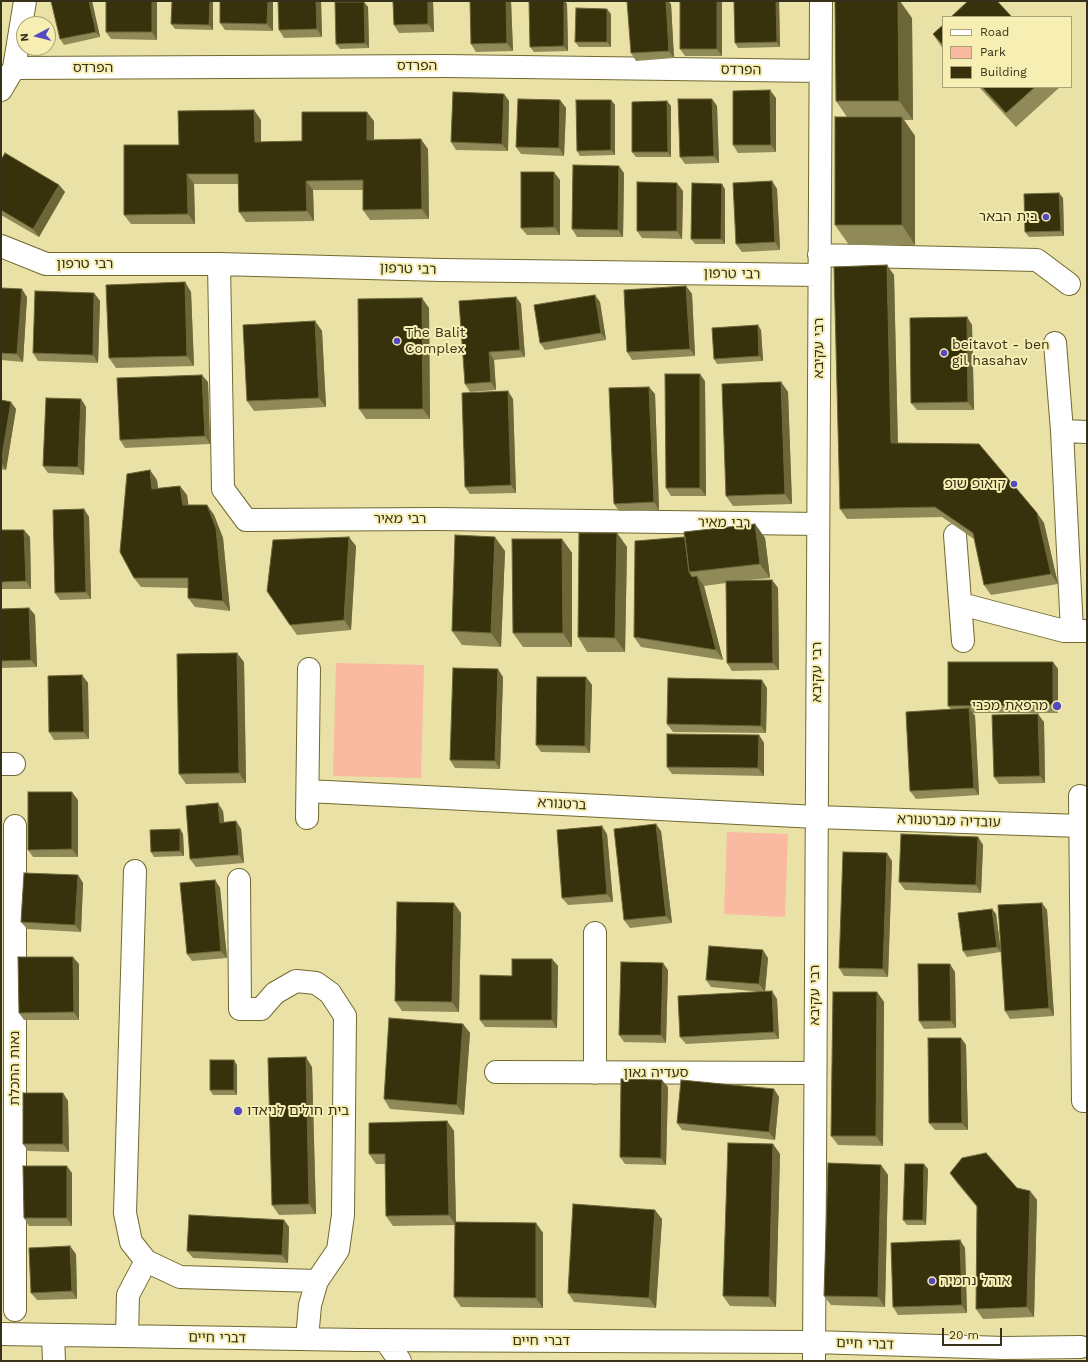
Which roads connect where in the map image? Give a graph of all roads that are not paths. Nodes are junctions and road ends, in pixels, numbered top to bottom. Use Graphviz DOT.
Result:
graph roads {
  1 [pos="25,1"];
  2 [pos="821,1"];
  3 [pos="14,68"];
  4 [pos="820,71"];
  5 [pos="1,90"];
  6 [pos="1,246"];
  7 [pos="218,264"];
  8 [pos="819,265"];
  9 [pos="1069,284"];
  10 [pos="1055,343"];
  11 [pos="1062,431"];
  12 [pos="1087,432"];
  13 [pos="818,524"];
  14 [pos="955,535"];
  15 [pos="961,604"];
  16 [pos="1079,631"];
  17 [pos="963,641"];
  18 [pos="309,669"];
  19 [pos="308,791"];
  20 [pos="1080,796"];
  21 [pos="816,817"];
  22 [pos="307,818"];
  23 [pos="15,826"];
  24 [pos="1081,826"];
  25 [pos="135,871"];
  26 [pos="239,880"];
  27 [pos="594,933"];
  28 [pos="8,1066"];
  29 [pos="496,1072"];
  30 [pos="595,1072"];
  31 [pos="815,1073"];
  32 [pos="1085,1101"];
  33 [pos="146,1261"];
  34 [pos="317,1281"];
  35 [pos="15,1310"];
  36 [pos="1,1334"];
  37 [pos="53,1335"];
  38 [pos="127,1336"];
  39 [pos="307,1339"];
  40 [pos="1081,1347"];
  41 [pos="385,1351"];
  42 [pos="814,1352"];
  43 [pos="966,1354"];
  44 [pos="54,1361"];
  45 [pos="400,1361"];
  1 -- 3 [label="street"];
  2 -- 4 [label="street, רבי עקיבא"];
  3 -- 4 [label="street, הפרדס"];
  3 -- 5 [label="street"];
  4 -- 8 [label="street, רבי עקיבא"];
  6 -- 7 [label="street, רבי טרפון"];
  7 -- 8 [label="street, רבי טרפון"];
  7 -- 13 [label="street, רבי מאיר"];
  8 -- 9 [label="street, רבי טרפון"];
  8 -- 13 [label="street, רבי עקיבא"];
  10 -- 11 [label="street"];
  11 -- 12 [label="street"];
  11 -- 16 [label="street"];
  13 -- 21 [label="street, רבי עקיבא"];
  14 -- 15 [label="street"];
  15 -- 16 [label="street"];
  15 -- 17 [label="street"];
  18 -- 19 [label="street"];
  19 -- 21 [label="street, ברטנורא"];
  19 -- 22 [label="street"];
  20 -- 24 [label="street"];
  21 -- 24 [label="street, עובדיה מברטנורא"];
  21 -- 31 [label="street, רבי עקיבא"];
  23 -- 28 [label="street, נאות התכלת"];
  24 -- 32 [label="street"];
  25 -- 33 [label="street"];
  26 -- 34 [label="street"];
  27 -- 30 [label="street"];
  28 -- 35 [label="street, נאות התכלת"];
  29 -- 30 [label="street, סעדיה גאון"];
  30 -- 31 [label="street, סעדיה גאון"];
  31 -- 42 [label="street, רבי עקיבא"];
  33 -- 34 [label="street"];
  33 -- 38 [label="street"];
  34 -- 39 [label="street"];
  36 -- 37 [label="street, דברי חיים"];
  37 -- 38 [label="street, דברי חיים"];
  37 -- 44 [label="street"];
  38 -- 39 [label="street, דברי חיים"];
  39 -- 41 [label="street, דברי חיים"];
  40 -- 43 [label="street, דברי חיים"];
  41 -- 42 [label="street, דברי חיים"];
  41 -- 45 [label="street"];
  42 -- 43 [label="street, דברי חיים"];
}
